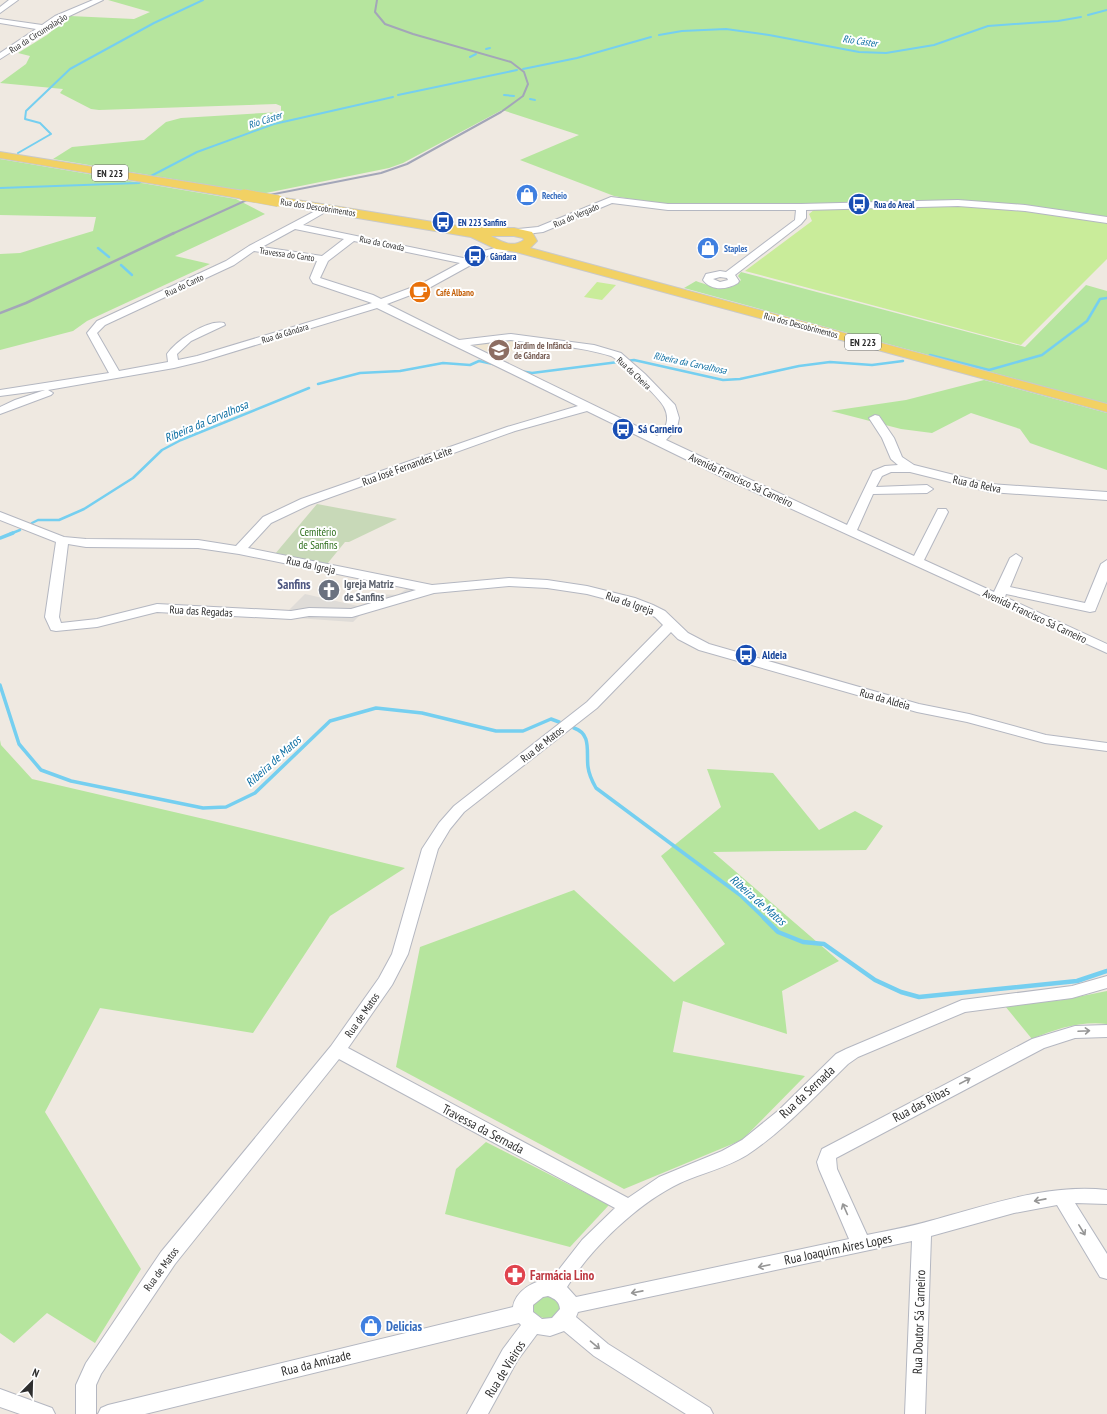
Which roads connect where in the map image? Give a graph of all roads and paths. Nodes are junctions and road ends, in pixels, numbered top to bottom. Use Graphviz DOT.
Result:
graph roads {
  1 [pos="14,0"];
  2 [pos="99,0"];
  3 [pos="0,11"];
  4 [pos="0,21"];
  5 [pos="44,28"];
  6 [pos="0,57"];
  7 [pos="0,155"];
  8 [pos="801,207"];
  9 [pos="319,212"];
  10 [pos="1107,220"];
  11 [pos="295,226"];
  12 [pos="354,237"];
  13 [pos="534,237"];
  14 [pos="494,243"];
  15 [pos="252,248"];
  16 [pos="512,248"];
  17 [pos="323,259"];
  18 [pos="564,261"];
  19 [pos="468,262"];
  20 [pos="728,274"];
  21 [pos="378,304"];
  22 [pos="220,325"];
  23 [pos="457,343"];
  24 [pos="174,365"];
  25 [pos="116,376"];
  26 [pos="51,389"];
  27 [pos="0,393"];
  28 [pos="588,407"];
  29 [pos="1107,408"];
  30 [pos="0,411"];
  31 [pos="875,418"];
  32 [pos="656,441"];
  33 [pos="910,468"];
  34 [pos="927,489"];
  35 [pos="868,491"];
  36 [pos="1107,496"];
  37 [pos="942,512"];
  38 [pos="0,516"];
  39 [pos="850,531"];
  40 [pos="62,540"];
  41 [pos="240,550"];
  42 [pos="1016,558"];
  43 [pos="916,562"];
  44 [pos="1107,564"];
  45 [pos="432,589"];
  46 [pos="1000,594"];
  47 [pos="672,624"];
  48 [pos="683,636"];
  49 [pos="655,639"];
  50 [pos="1107,649"];
  51 [pos="1107,747"];
  52 [pos="1107,982"];
  53 [pos="1107,1031"];
  54 [pos="337,1050"];
  55 [pos="1061,1196"];
  56 [pos="1107,1197"];
  57 [pos="629,1207"];
  58 [pos="922,1231"];
  59 [pos="861,1244"];
  60 [pos="1107,1271"];
  61 [pos="555,1290"];
  62 [pos="567,1313"];
  63 [pos="528,1318"];
  64 [pos="0,1398"];
  65 [pos="44,1414"];
  66 [pos="86,1414"];
  67 [pos="108,1414"];
  68 [pos="477,1414"];
  69 [pos="703,1414"];
  70 [pos="915,1414"];
  1 -- 3 [label="street"];
  2 -- 5 [label="street, Rua da Circunvalação"];
  4 -- 5 [label="street"];
  5 -- 6 [label="street, Rua da Circunvalação"];
  7 -- 14 [label="main road, Rua dos Descobrimentos / EN 223, bridge"];
  8 -- 10 [label="street"];
  8 -- 13 [label="street, Rua do Vergado"];
  8 -- 20 [label="street"];
  9 -- 11 [label="street, Rua do Canto"];
  11 -- 12 [label="street, Rua da Covada"];
  11 -- 15 [label="street, Rua do Canto"];
  12 -- 17 [label="street"];
  12 -- 19 [label="street, Rua da Covada"];
  13 -- 14 [label="main road, Rua dos Descobrimentos / EN 223"];
  13 -- 16 [label="main road"];
  13 -- 18 [label="main road, Rua dos Descobrimentos / EN 223"];
  14 -- 16 [label="main road, Rua dos Descobrimentos / EN 223"];
  14 -- 19 [label="street, Rua da Gândara"];
  15 -- 17 [label="street, Travessa do Canto"];
  15 -- 25 [label="street, Rua do Canto"];
  16 -- 18 [label="main road, Rua dos Descobrimentos / EN 223"];
  17 -- 21 [label="street, Avenida Francisco Sá Carneiro"];
  18 -- 29 [label="main road, Rua dos Descobrimentos / EN 223"];
  19 -- 21 [label="street, Rua da Gândara"];
  21 -- 23 [label="street, Avenida Francisco Sá Carneiro"];
  21 -- 24 [label="street, Rua da Gândara"];
  22 -- 24 [label="street"];
  23 -- 28 [label="street, Avenida Francisco Sá Carneiro"];
  23 -- 32 [label="street, Rua da Cheira"];
  24 -- 25 [label="street, Rua da Gândara"];
  25 -- 26 [label="street, Rua da Gândara"];
  26 -- 27 [label="street"];
  26 -- 30 [label="street"];
  28 -- 32 [label="street, Avenida Francisco Sá Carneiro"];
  28 -- 41 [label="street, Rua José Fernandes Leite"];
  31 -- 33 [label="street, Rua da Relva"];
  32 -- 39 [label="street, Avenida Francisco Sá Carneiro"];
  33 -- 35 [label="street"];
  33 -- 36 [label="street, Rua da Relva"];
  34 -- 35 [label="street"];
  35 -- 39 [label="street"];
  37 -- 43 [label="street"];
  38 -- 40 [label="street, Rua da Igreja"];
  39 -- 43 [label="street, Avenida Francisco Sá Carneiro"];
  40 -- 41 [label="street, Rua da Igreja"];
  40 -- 45 [label="street, Rua das Regadas"];
  41 -- 45 [label="street, Rua da Igreja"];
  42 -- 46 [label="street"];
  43 -- 46 [label="street, Avenida Francisco Sá Carneiro"];
  44 -- 46 [label="street"];
  45 -- 47 [label="street, Rua da Igreja"];
  46 -- 50 [label="street, Avenida Francisco Sá Carneiro"];
  47 -- 48 [label="street, Rua da Aldeia"];
  47 -- 49 [label="street, Rua de Matos"];
  48 -- 49 [label="street"];
  48 -- 51 [label="street, Rua da Aldeia"];
  49 -- 54 [label="street, Rua de Matos"];
  52 -- 57 [label="street, Rua da Sernada"];
  59 -- 53 [label="street, Rua das Ribas, one-way"];
  54 -- 57 [label="street, Travessa da Sernada"];
  54 -- 66 [label="street, Rua de Matos"];
  55 -- 56 [label="street, Rua Joaquim Aires Lopes"];
  55 -- 58 [label="street, Rua Joaquim Aires Lopes, one-way"];
  55 -- 60 [label="street, one-way"];
  57 -- 61 [label="street, Rua da Sernada"];
  58 -- 59 [label="street, Rua Joaquim Aires Lopes"];
  58 -- 70 [label="street, Rua Doutor Sá Carneiro"];
  59 -- 62 [label="street, Rua Joaquim Aires Lopes, one-way"];
  61 -- 62 [label="street"];
  61 -- 63 [label="street"];
  62 -- 63 [label="street"];
  62 -- 69 [label="street, one-way"];
  63 -- 67 [label="street, Rua da Amizade"];
  63 -- 68 [label="street, Rua de Vieiros"];
  64 -- 65 [label="street"];
}
